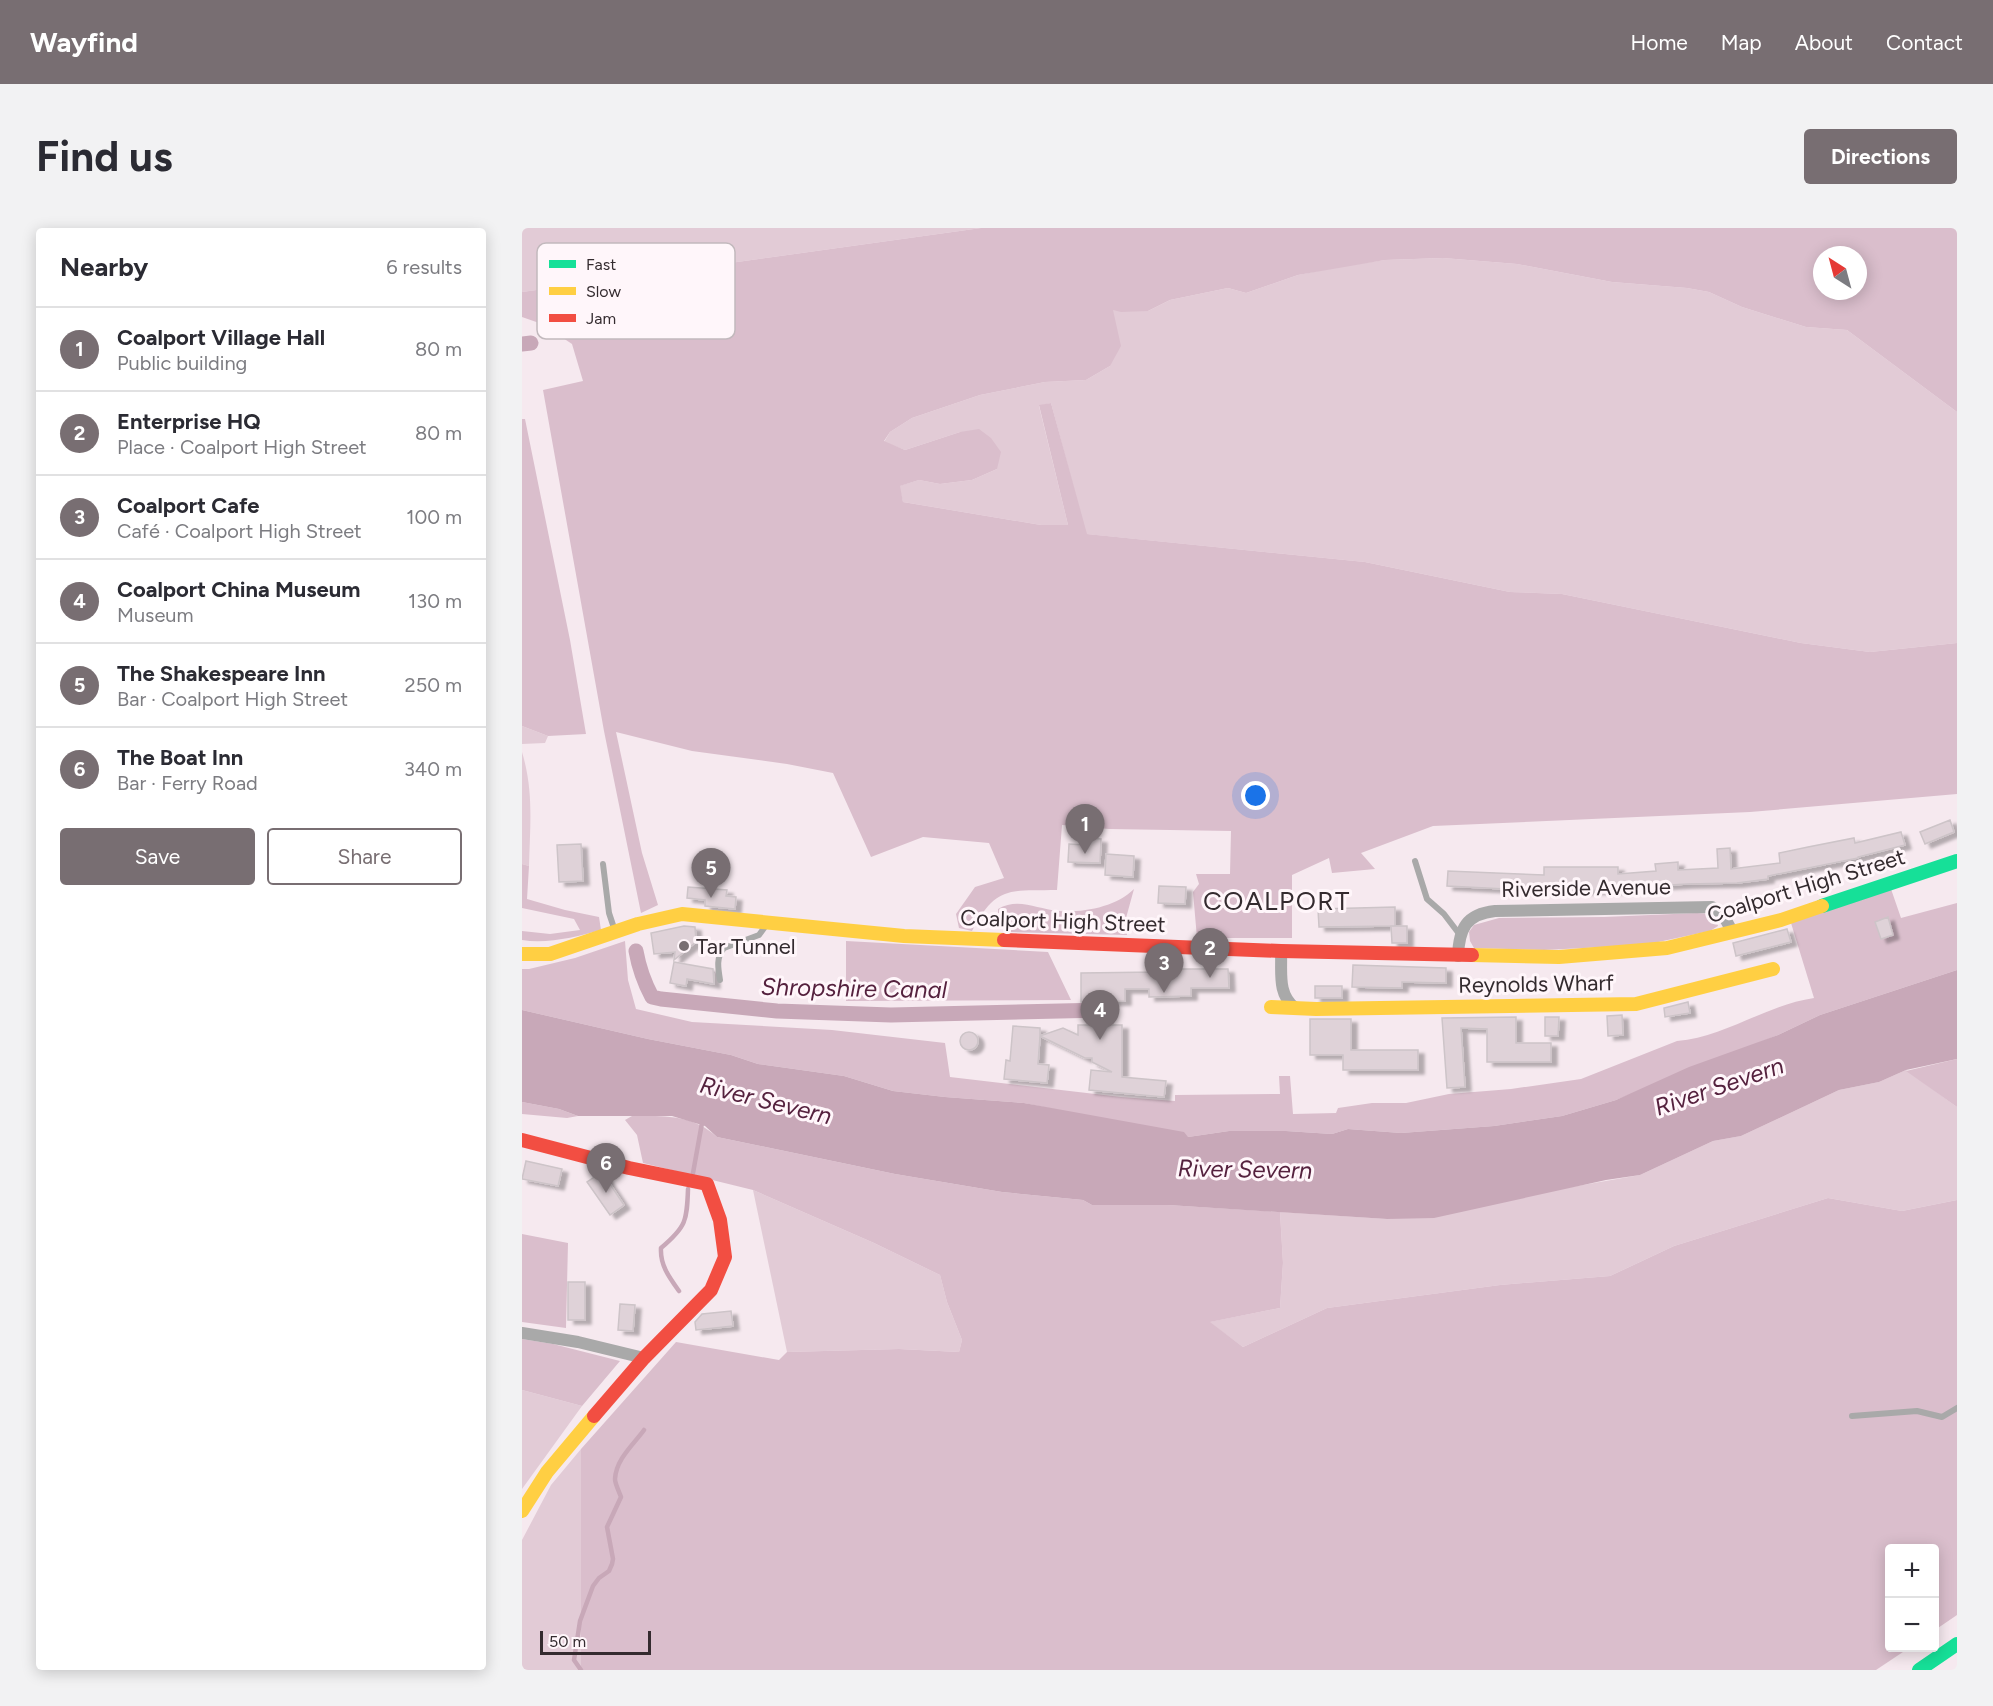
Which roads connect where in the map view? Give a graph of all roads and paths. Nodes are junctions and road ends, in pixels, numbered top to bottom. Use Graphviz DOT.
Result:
graph roads {
  1 [pos="1415,861"];
  2 [pos="1957,861"];
  3 [pos="603,864"];
  4 [pos="767,924"];
  5 [pos="615,931"];
  6 [pos="1732,932"];
  7 [pos="1460,935"];
  8 [pos="1281,951"];
  9 [pos="522,954"];
  10 [pos="1458,956"];
  11 [pos="1773,969"];
  12 [pos="720,980"];
  13 [pos="1271,1007"];
  14 [pos="1295,1008"];
  15 [pos="522,1140"];
  16 [pos="522,1333"];
  17 [pos="644,1358"];
  18 [pos="1957,1408"];
  19 [pos="1852,1416"];
  20 [pos="522,1511"];
  21 [pos="1957,1644"];
  22 [pos="1919,1670"];
  1 -- 7 [label="lane"];
  2 -- 6 [label="street, Coalport High Street"];
  3 -- 5 [label="lane"];
  4 -- 5 [label="street, Coalport High Street"];
  4 -- 8 [label="street, Coalport High Street"];
  4 -- 12 [label="lane"];
  5 -- 9 [label="street, Coalport High Street"];
  6 -- 7 [label="street, Riverside Avenue"];
  6 -- 10 [label="street, Coalport High Street"];
  7 -- 10 [label="street"];
  8 -- 10 [label="street, Coalport High Street"];
  8 -- 14 [label="street"];
  11 -- 14 [label="street, Reynolds Wharf"];
  13 -- 14 [label="street, Reynolds Wharf"];
  15 -- 17 [label="street"];
  16 -- 17 [label="street"];
  17 -- 20 [label="street"];
  18 -- 19 [label="lane"];
  21 -- 22 [label="street"];
}
